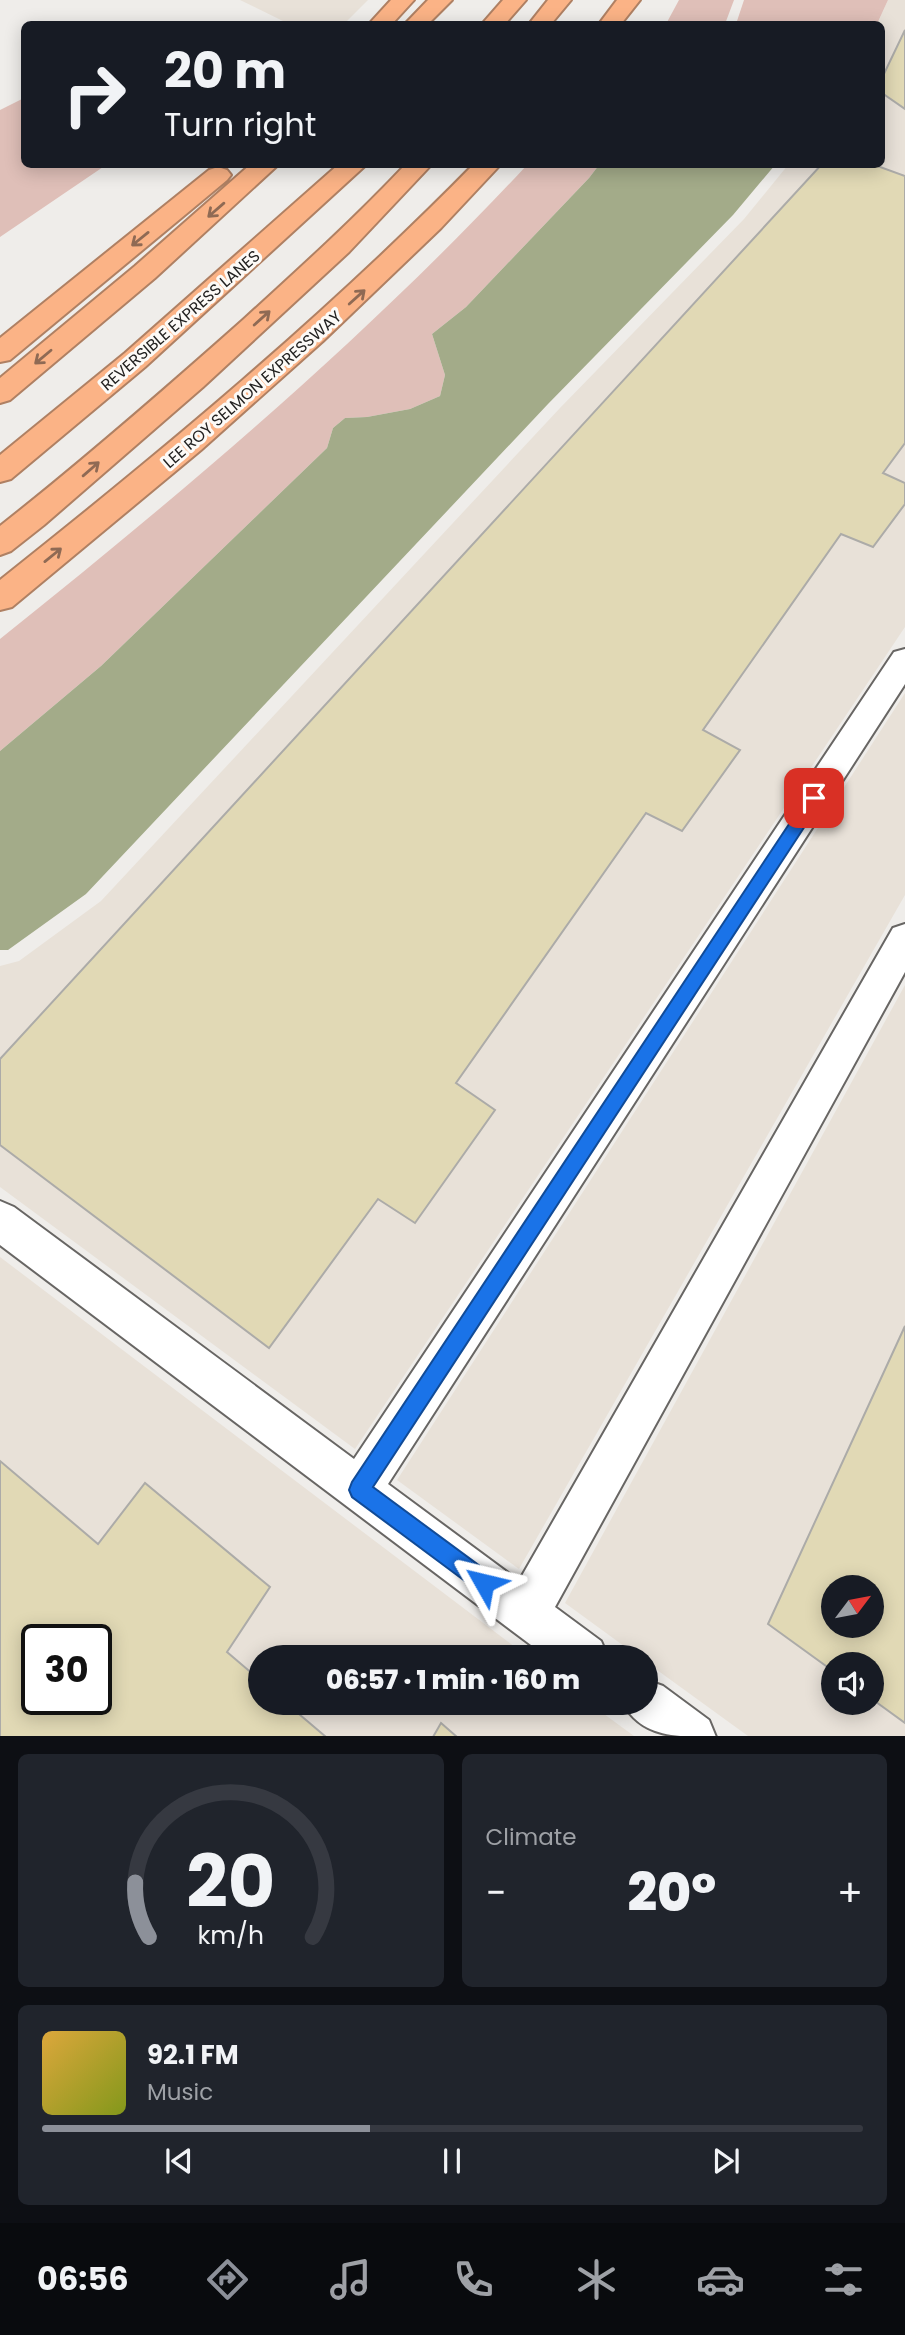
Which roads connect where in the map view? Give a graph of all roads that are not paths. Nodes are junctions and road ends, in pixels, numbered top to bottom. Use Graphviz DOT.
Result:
graph roads {
  1 [pos="403,0"];
  2 [pos="441,0"];
  3 [pos="515,0"];
  4 [pos="560,0"];
  5 [pos="629,0"];
  6 [pos="383,21"];
  7 [pos="419,21"];
  8 [pos="496,21"];
  9 [pos="542,21"];
  10 [pos="612,21"];
  11 [pos="226,168"];
  12 [pos="262,168"];
  13 [pos="351,168"];
  14 [pos="416,168"];
  15 [pos="485,168"];
  16 [pos="0,353"];
  17 [pos="0,393"];
  18 [pos="0,471"];
  19 [pos="0,543"];
  20 [pos="0,598"];
  21 [pos="905,660"];
  22 [pos="905,939"];
  23 [pos="0,1221"];
  24 [pos="359,1490"];
  25 [pos="526,1614"];
  26 [pos="568,1645"];
  27 [pos="658,1712"];
  28 [pos="691,1736"];
  1 -- 6 [label="highway"];
  2 -- 7 [label="highway"];
  3 -- 8 [label="highway"];
  4 -- 9 [label="highway"];
  5 -- 10 [label="highway"];
  11 -- 16 [label="highway, one-way"];
  12 -- 17 [label="highway, one-way"];
  13 -- 18 [label="highway, REVERSIBLE EXPRESS LANES"];
  19 -- 14 [label="highway, one-way"];
  20 -- 15 [label="highway, LEE ROY SELMON EXPRESSWAY, one-way"];
  21 -- 24 [label="street"];
  22 -- 25 [label="street"];
  23 -- 24 [label="street"];
  24 -- 25 [label="street"];
  25 -- 26 [label="street"];
  27 -- 28 [label="street"];
}
